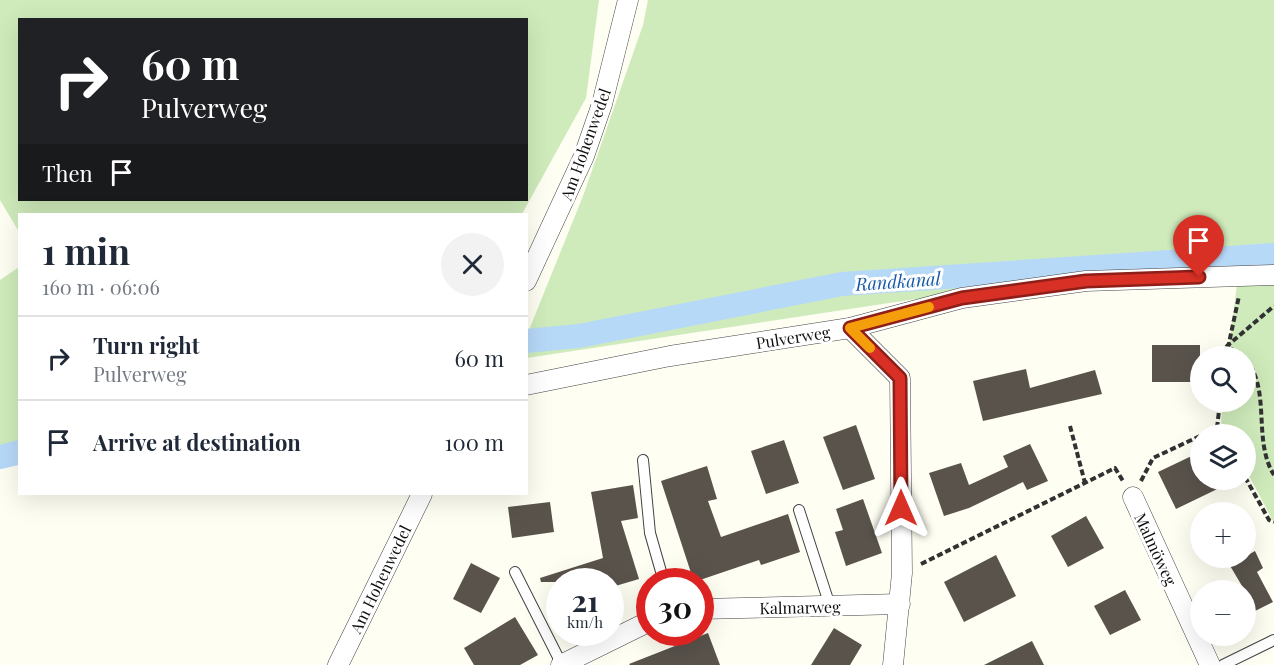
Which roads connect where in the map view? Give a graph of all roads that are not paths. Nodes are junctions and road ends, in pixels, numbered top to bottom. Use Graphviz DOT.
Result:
graph roads {
  1 [pos="628,0"];
  2 [pos="1274,276"];
  3 [pos="528,277"];
  4 [pos="850,328"];
  5 [pos="528,385"];
  6 [pos="643,460"];
  7 [pos="422,495"];
  8 [pos="1133,497"];
  9 [pos="799,510"];
  10 [pos="660,568"];
  11 [pos="515,572"];
  12 [pos="900,604"];
  13 [pos="830,606"];
  14 [pos="714,609"];
  15 [pos="636,628"];
  16 [pos="1274,640"];
  17 [pos="338,665"];
  18 [pos="561,665"];
  19 [pos="893,665"];
  20 [pos="1210,665"];
  21 [pos="1223,665"];
  1 -- 3 [label="street, Am Hohenwedel"];
  2 -- 4 [label="street, Pulverweg"];
  4 -- 5 [label="street, Pulverweg"];
  4 -- 12 [label="street"];
  6 -- 10 [label="lane"];
  7 -- 17 [label="street, Am Hohenwedel"];
  8 -- 20 [label="street, Malmöweg"];
  9 -- 13 [label="lane"];
  11 -- 18 [label="lane"];
  12 -- 13 [label="street, Kalmarweg"];
  12 -- 19 [label="street"];
  13 -- 14 [label="street, Kalmarweg"];
  15 -- 18 [label="street"];
  16 -- 21 [label="lane"];
}
